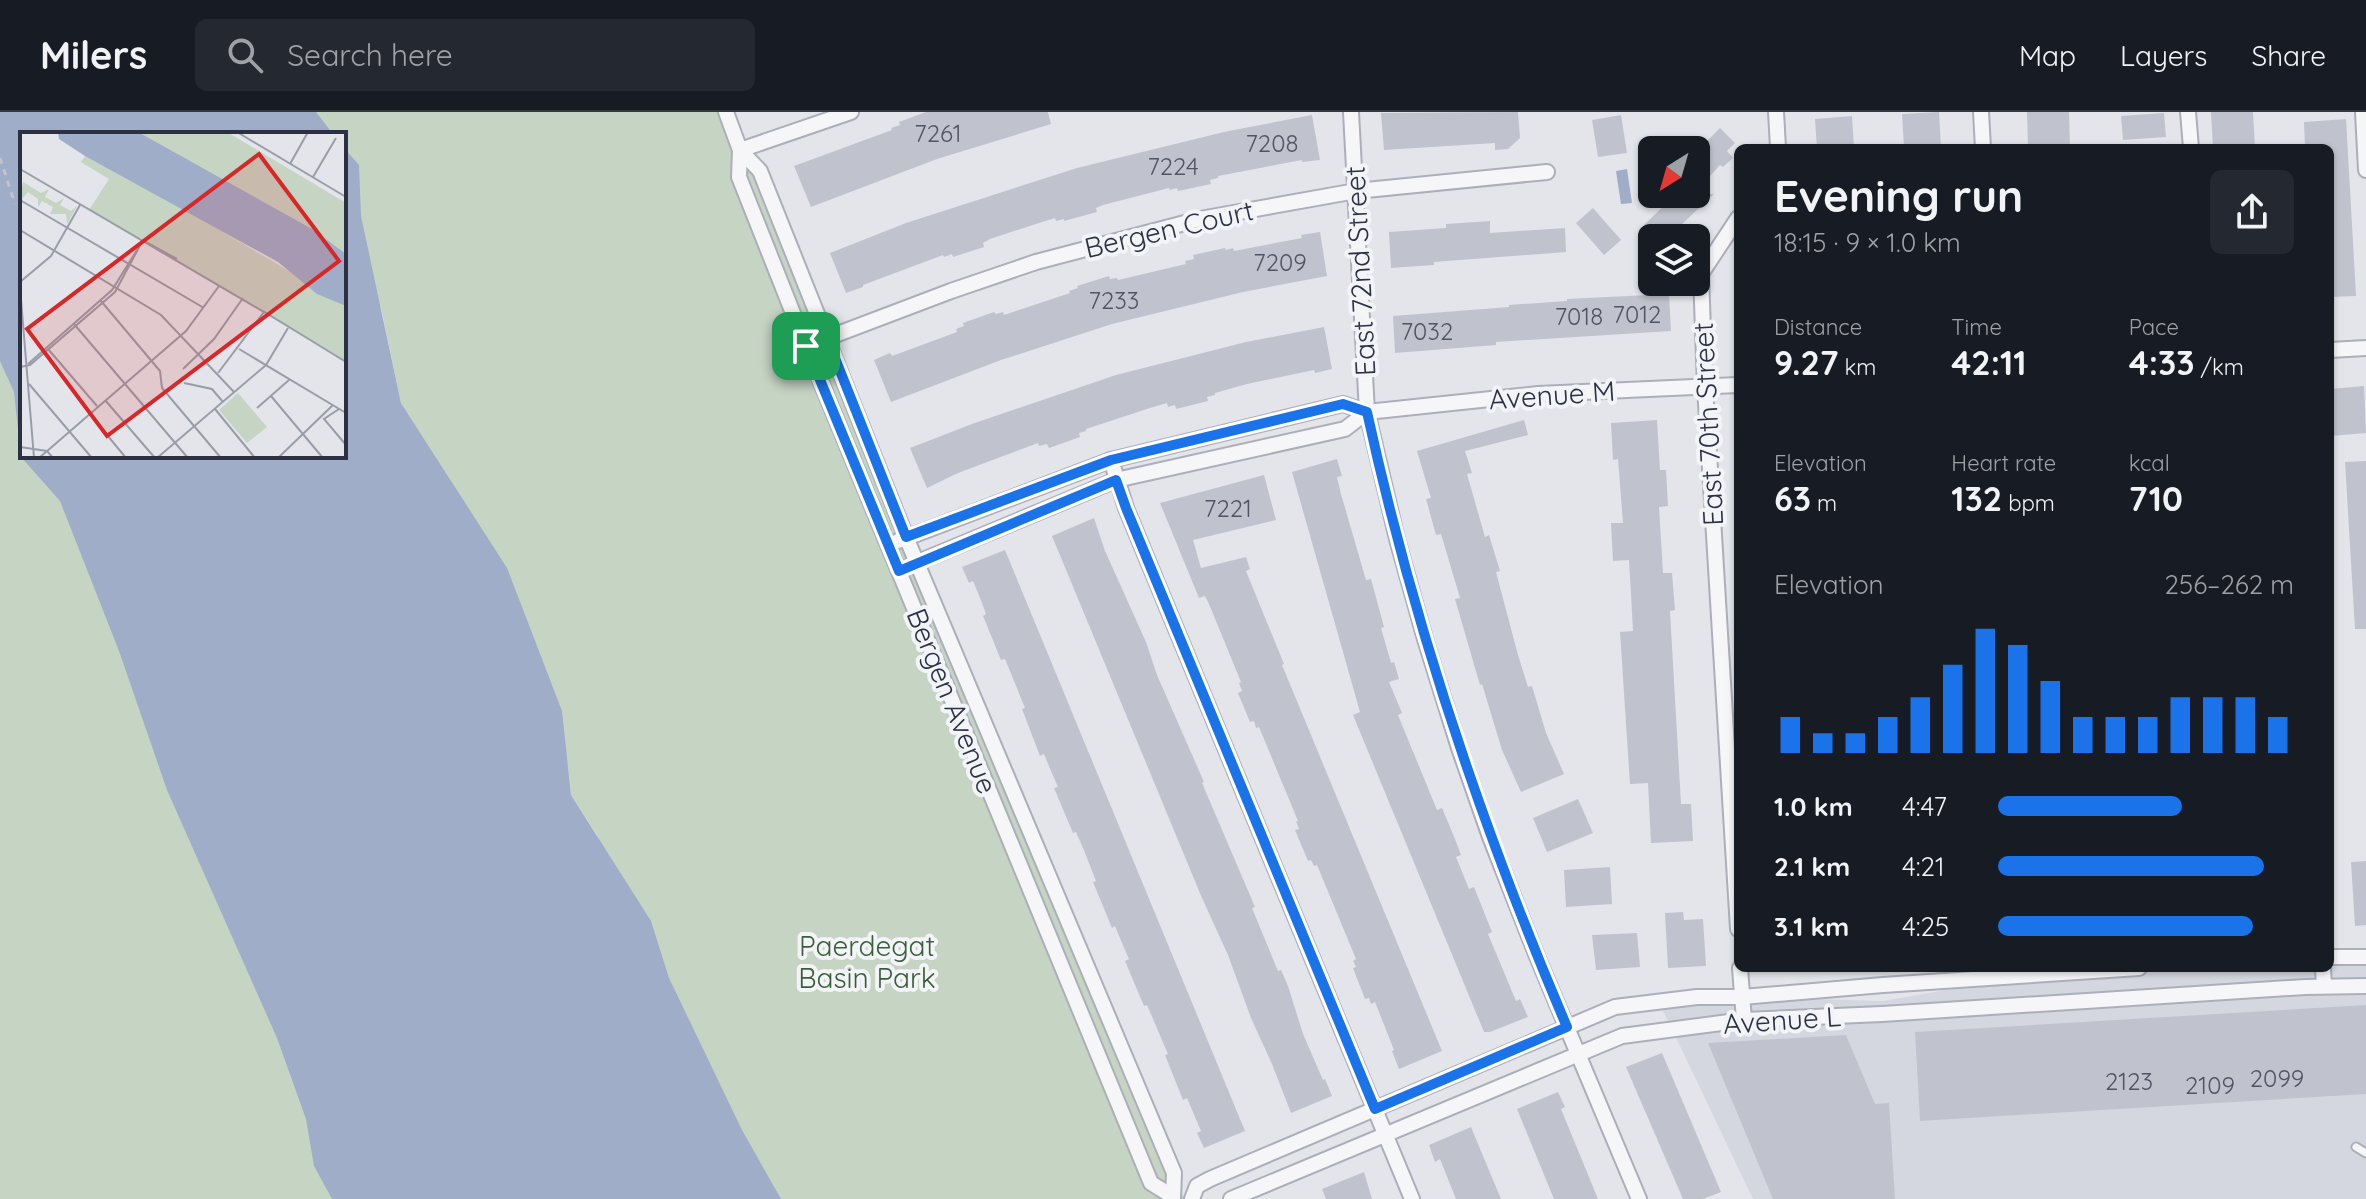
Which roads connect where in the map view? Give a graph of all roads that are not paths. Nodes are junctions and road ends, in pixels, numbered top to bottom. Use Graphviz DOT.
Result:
graph roads {
  1 [pos="726,112"];
  2 [pos="851,112"];
  3 [pos="1351,112"];
  4 [pos="1776,112"];
  5 [pos="1981,112"];
  6 [pos="2188,112"];
  7 [pos="2363,112"];
  8 [pos="1778,144"];
  9 [pos="1983,144"];
  10 [pos="2191,144"];
  11 [pos="740,150"];
  12 [pos="2366,170"];
  13 [pos="1547,172"];
  14 [pos="1356,191"];
  15 [pos="1734,224"];
  16 [pos="827,338"];
  17 [pos="806,346"];
  18 [pos="2366,348"];
  19 [pos="2334,350"];
  20 [pos="1734,385"];
  21 [pos="1705,387"];
  22 [pos="1367,412"];
  23 [pos="1111,460"];
  24 [pos="1116,480"];
  25 [pos="906,537"];
  26 [pos="888,545"];
  27 [pos="917,562"];
  28 [pos="899,571"];
  29 [pos="1734,863"];
  30 [pos="2334,957"];
  31 [pos="2366,957"];
  32 [pos="1740,972"];
  33 [pos="2020,972"];
  34 [pos="2031,972"];
  35 [pos="2323,972"];
  36 [pos="2324,986"];
  37 [pos="2366,986"];
  38 [pos="1742,997"];
  39 [pos="2033,1004"];
  40 [pos="1744,1020"];
  41 [pos="1567,1027"];
  42 [pos="1578,1053"];
  43 [pos="1375,1109"];
  44 [pos="1386,1136"];
  45 [pos="2356,1147"];
  46 [pos="2366,1153"];
  47 [pos="1172,1197"];
  48 [pos="1192,1199"];
  49 [pos="1231,1199"];
  50 [pos="1412,1199"];
  51 [pos="1639,1199"];
  1 -- 11 [label="street, Bergen Avenue"];
  2 -- 11 [label="street"];
  3 -- 14 [label="street, East 72nd Street"];
  4 -- 8 [label="street"];
  5 -- 9 [label="street"];
  6 -- 10 [label="street"];
  7 -- 12 [label="street"];
  11 -- 16 [label="street, Bergen Avenue"];
  11 -- 17 [label="street, Bergen Avenue"];
  13 -- 14 [label="street, Bergen Court"];
  14 -- 16 [label="street, Bergen Court"];
  14 -- 22 [label="street, East 72nd Street"];
  15 -- 21 [label="street, East 70th Street"];
  16 -- 17 [label="street, Bergen Court"];
  16 -- 25 [label="street, Bergen Avenue"];
  17 -- 26 [label="street, Bergen Avenue"];
  18 -- 19 [label="street"];
  20 -- 21 [label="street, Avenue M"];
  21 -- 22 [label="street, Avenue M"];
  21 -- 29 [label="street, East 70th Street"];
  22 -- 23 [label="street, Avenue M"];
  22 -- 24 [label="street, Avenue M"];
  22 -- 41 [label="street, East 72nd Street"];
  23 -- 24 [label="street"];
  23 -- 25 [label="street, Avenue M"];
  24 -- 27 [label="street, Avenue M"];
  24 -- 43 [label="street"];
  25 -- 26 [label="street, Avenue M"];
  25 -- 27 [label="street, Bergen Avenue"];
  26 -- 28 [label="street, Bergen Avenue"];
  27 -- 28 [label="street, Avenue M"];
  27 -- 47 [label="street, Bergen Avenue"];
  28 -- 47 [label="street, Bergen Avenue"];
  30 -- 31 [label="street"];
  32 -- 38 [label="street"];
  33 -- 38 [label="street, Avenue L"];
  34 -- 39 [label="street"];
  35 -- 36 [label="street"];
  36 -- 37 [label="street, Avenue L"];
  36 -- 39 [label="street, Avenue L"];
  38 -- 40 [label="street"];
  38 -- 41 [label="street, Avenue L"];
  39 -- 40 [label="street, Avenue L"];
  40 -- 42 [label="street, Avenue L"];
  41 -- 42 [label="street, East 72nd Street"];
  41 -- 43 [label="street, Avenue L"];
  42 -- 44 [label="street, Avenue L"];
  42 -- 51 [label="street, East 72nd Street"];
  43 -- 44 [label="street"];
  43 -- 48 [label="street, Avenue L"];
  44 -- 49 [label="street, Avenue L"];
  44 -- 50 [label="street"];
  45 -- 46 [label="lane"];
}
